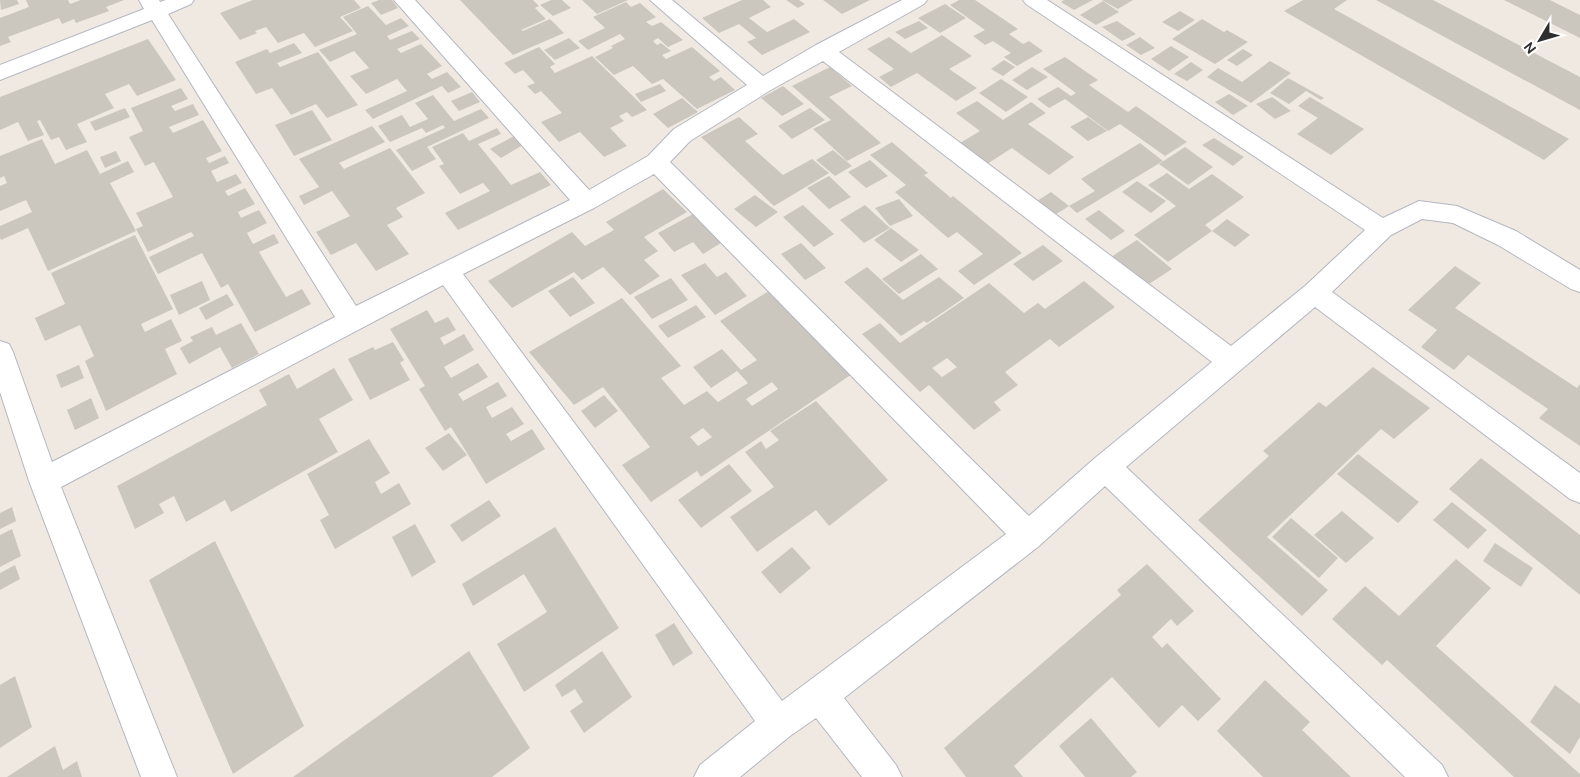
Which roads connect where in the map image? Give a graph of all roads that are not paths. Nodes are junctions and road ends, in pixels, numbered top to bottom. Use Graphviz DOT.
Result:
graph roads {
  1 [pos="184,0"];
  2 [pos="404,0"];
  3 [pos="660,0"];
  4 [pos="1033,0"];
  5 [pos="910,1"];
  6 [pos="152,5"];
  7 [pos="823,50"];
  8 [pos="0,73"];
  9 [pos="761,86"];
  10 [pos="656,162"];
  11 [pos="586,202"];
  12 [pos="1382,229"];
  13 [pos="447,270"];
  14 [pos="1580,282"];
  15 [pos="1314,293"];
  16 [pos="351,321"];
  17 [pos="0,352"];
  18 [pos="1231,361"];
  19 [pos="1105,467"];
  20 [pos="44,481"];
  21 [pos="1580,490"];
  22 [pos="1028,536"];
  23 [pos="820,695"];
  24 [pos="778,724"];
  25 [pos="159,777"];
  26 [pos="712,777"];
  27 [pos="884,777"];
  28 [pos="1430,777"];
  1 -- 6 [label="street"];
  2 -- 11 [label="street"];
  3 -- 9 [label="street"];
  4 -- 12 [label="street"];
  5 -- 7 [label="street"];
  6 -- 8 [label="street"];
  6 -- 16 [label="street"];
  7 -- 9 [label="street"];
  7 -- 18 [label="street"];
  9 -- 10 [label="street"];
  10 -- 11 [label="street"];
  10 -- 22 [label="street"];
  11 -- 13 [label="street"];
  12 -- 14 [label="street"];
  12 -- 15 [label="street"];
  13 -- 16 [label="street"];
  13 -- 24 [label="street"];
  15 -- 18 [label="street"];
  15 -- 21 [label="street"];
  16 -- 20 [label="street"];
  17 -- 20 [label="street"];
  18 -- 19 [label="street"];
  19 -- 22 [label="street"];
  19 -- 28 [label="street"];
  20 -- 25 [label="street"];
  22 -- 23 [label="street"];
  23 -- 24 [label="street"];
  23 -- 27 [label="street"];
  24 -- 26 [label="street"];
}
